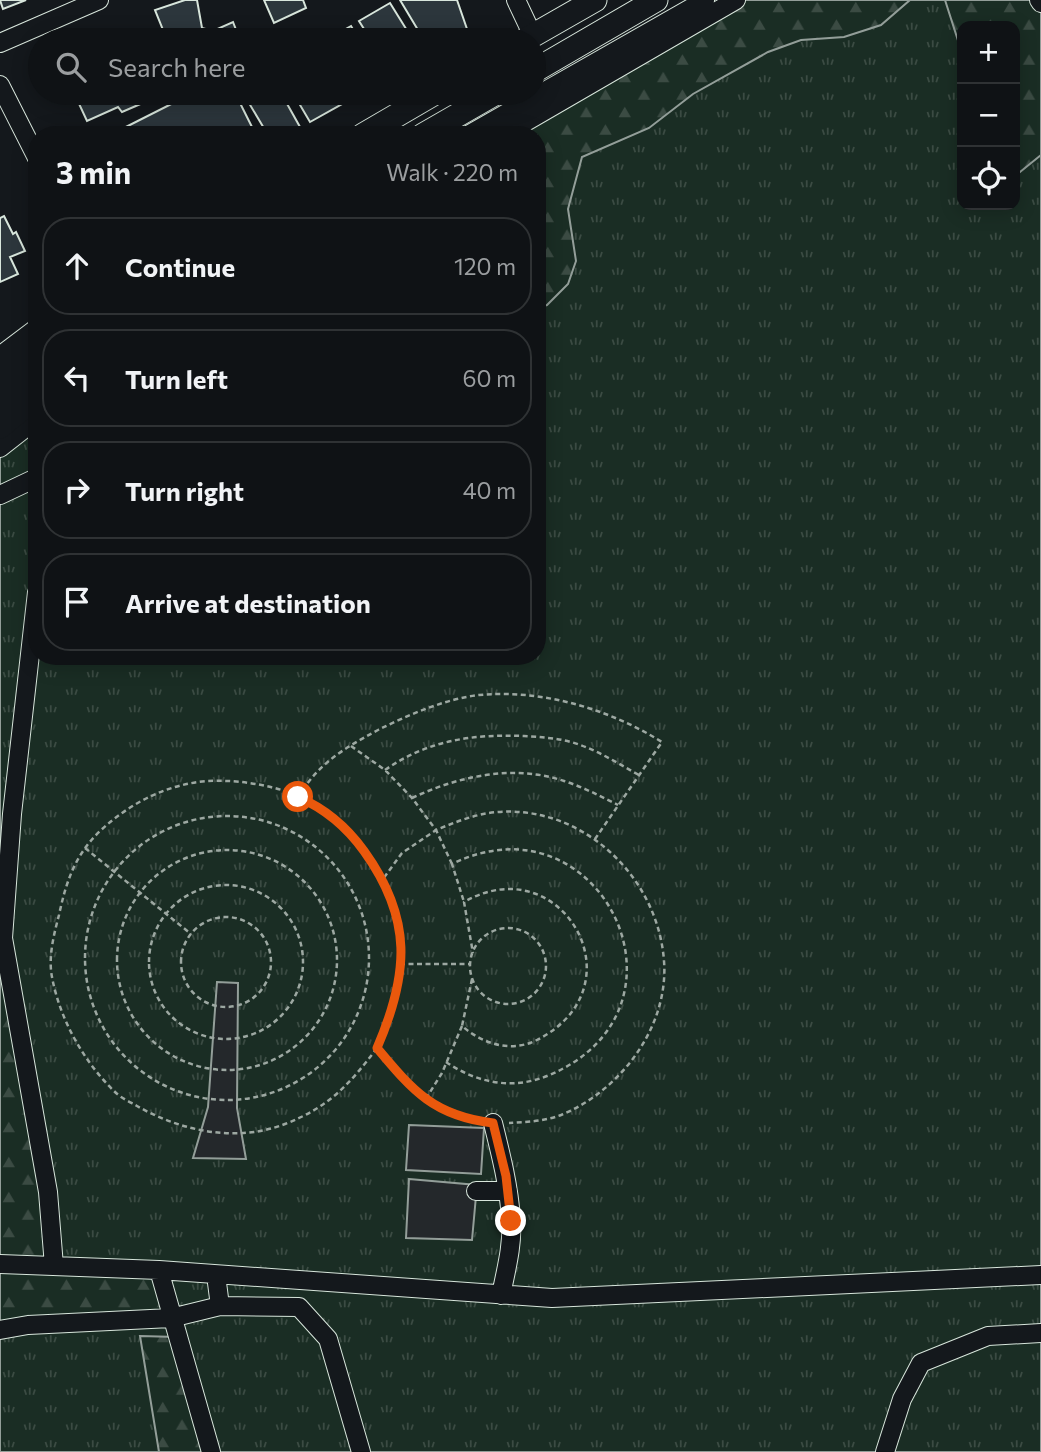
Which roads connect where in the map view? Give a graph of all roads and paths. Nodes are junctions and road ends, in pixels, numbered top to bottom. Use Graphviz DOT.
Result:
graph roads {
  1 [pos="99,0"];
  2 [pos="516,0"];
  3 [pos="595,0"];
  4 [pos="656,0"];
  5 [pos="705,0"];
  6 [pos="736,0"];
  7 [pos="35,28"];
  8 [pos="526,28"];
  9 [pos="546,28"];
  10 [pos="28,31"];
  11 [pos="0,43"];
  12 [pos="546,64"];
  13 [pos="0,85"];
  14 [pos="546,91"];
  15 [pos="414,105"];
  16 [pos="475,105"];
  17 [pos="521,105"];
  18 [pos="378,126"];
  19 [pos="439,126"];
  20 [pos="484,126"];
  21 [pos="519,126"];
  22 [pos="28,140"];
  23 [pos="28,338"];
  24 [pos="28,358"];
  25 [pos="0,359"];
  26 [pos="0,380"];
  27 [pos="28,383"];
  28 [pos="28,404"];
  29 [pos="0,406"];
  30 [pos="28,426"];
  31 [pos="0,427"];
  32 [pos="0,448"];
  33 [pos="28,481"];
  34 [pos="0,495"];
  35 [pos="29,665"];
  36 [pos="350,745"];
  37 [pos="385,770"];
  38 [pos="639,775"];
  39 [pos="298,797"];
  40 [pos="412,798"];
  41 [pos="618,805"];
  42 [pos="436,830"];
  43 [pos="595,839"];
  44 [pos="84,848"];
  45 [pos="452,864"];
  46 [pos="114,872"];
  47 [pos="383,879"];
  48 [pos="139,893"];
  49 [pos="464,902"];
  50 [pos="165,915"];
  51 [pos="191,934"];
  52 [pos="473,953"];
  53 [pos="400,964"];
  54 [pos="470,964"];
  55 [pos="472,979"];
  56 [pos="462,1026"];
  57 [pos="377,1048"];
  58 [pos="446,1062"];
  59 [pos="425,1100"];
  60 [pos="491,1133"];
  61 [pos="508,1191"];
  62 [pos="476,1192"];
  63 [pos="0,1264"];
  64 [pos="54,1266"];
  65 [pos="159,1270"];
  66 [pos="216,1275"];
  67 [pos="1041,1275"];
  68 [pos="501,1295"];
  69 [pos="220,1306"];
  70 [pos="171,1318"];
  71 [pos="0,1330"];
  72 [pos="1041,1333"];
  73 [pos="211,1452"];
  74 [pos="361,1452"];
  75 [pos="885,1452"];
  1 -- 7 [label="street"];
  2 -- 8 [label="street"];
  3 -- 9 [label="main road"];
  4 -- 12 [label="main road"];
  5 -- 14 [label="street"];
  6 -- 21 [label="street"];
  10 -- 11 [label="street"];
  13 -- 22 [label="street"];
  15 -- 18 [label="main road"];
  16 -- 19 [label="main road"];
  17 -- 20 [label="street"];
  23 -- 25 [label="main road"];
  24 -- 26 [label="main road"];
  27 -- 29 [label="main road"];
  28 -- 31 [label="main road"];
  30 -- 32 [label="street"];
  33 -- 34 [label="street"];
  35 -- 64 [label="street"];
  36 -- 37 [label="path"];
  36 -- 38 [label="path"];
  36 -- 39 [label="path"];
  37 -- 38 [label="path"];
  37 -- 40 [label="path"];
  38 -- 41 [label="path"];
  39 -- 44 [label="path"];
  39 -- 47 [label="path"];
  40 -- 41 [label="path"];
  40 -- 42 [label="path"];
  41 -- 43 [label="path"];
  42 -- 43 [label="path"];
  42 -- 45 [label="path"];
  42 -- 47 [label="path"];
  43 -- 60 [label="path"];
  44 -- 46 [label="path"];
  44 -- 57 [label="path"];
  45 -- 49 [label="path"];
  45 -- 58 [label="path"];
  46 -- 46 [label="path"];
  46 -- 48 [label="path"];
  47 -- 53 [label="path"];
  48 -- 48 [label="path"];
  48 -- 50 [label="path"];
  49 -- 52 [label="path"];
  49 -- 56 [label="path"];
  50 -- 50 [label="path"];
  50 -- 51 [label="path"];
  51 -- 51 [label="path"];
  52 -- 54 [label="path"];
  52 -- 55 [label="path"];
  53 -- 54 [label="path"];
  53 -- 57 [label="path"];
  54 -- 55 [label="path"];
  55 -- 56 [label="path"];
  56 -- 58 [label="path"];
  57 -- 59 [label="path"];
  58 -- 59 [label="path"];
  59 -- 60 [label="path"];
  60 -- 61 [label="street"];
  61 -- 62 [label="street"];
  61 -- 68 [label="street"];
  63 -- 64 [label="street"];
  64 -- 65 [label="street"];
  65 -- 66 [label="street"];
  65 -- 70 [label="street"];
  66 -- 68 [label="street"];
  66 -- 69 [label="street"];
  67 -- 68 [label="street"];
  69 -- 70 [label="street"];
  69 -- 74 [label="street"];
  70 -- 71 [label="street"];
  70 -- 73 [label="street"];
  72 -- 75 [label="street"];
}
